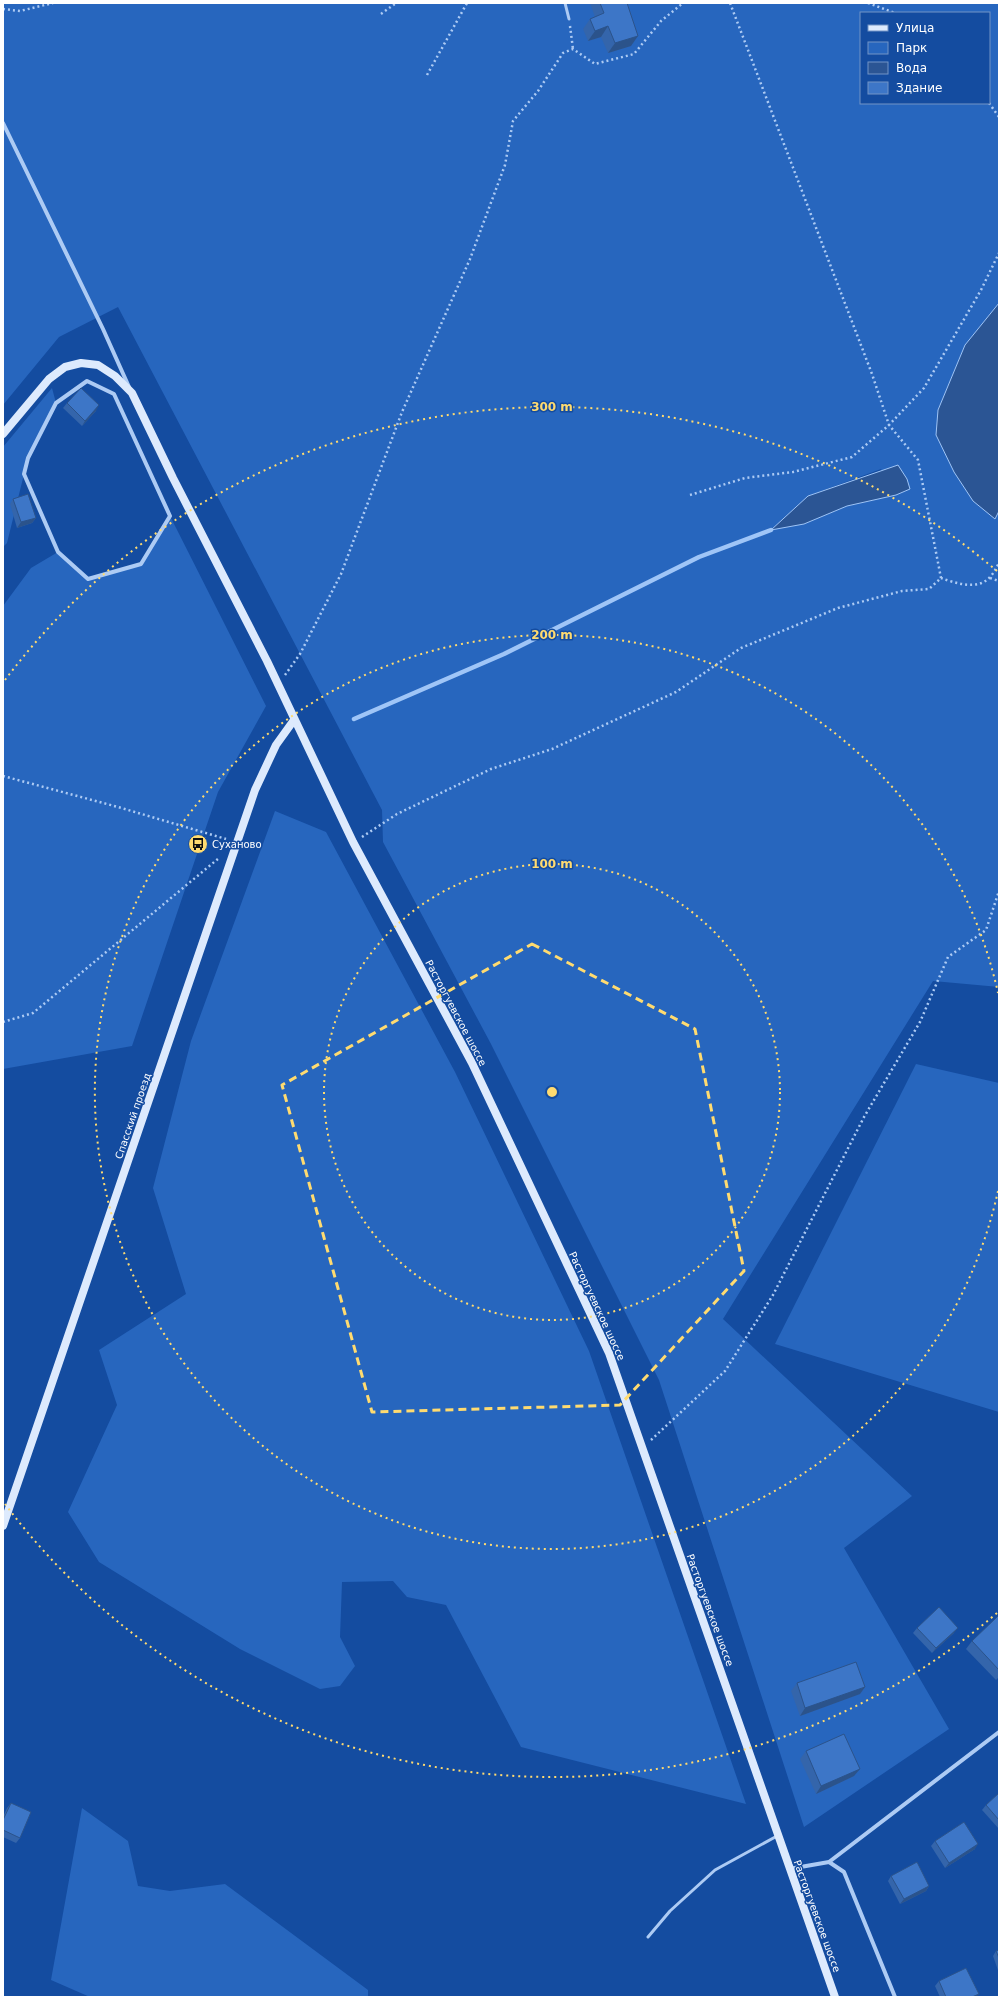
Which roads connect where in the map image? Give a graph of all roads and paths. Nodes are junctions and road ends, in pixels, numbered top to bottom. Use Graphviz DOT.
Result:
graph roads {
  1 [pos="52,3"];
  2 [pos="396,3"];
  3 [pos="467,3"];
  4 [pos="565,3"];
  5 [pos="683,3"];
  6 [pos="730,3"];
  7 [pos="868,3"];
  8 [pos="3,9"];
  9 [pos="892,12"];
  10 [pos="381,14"];
  11 [pos="569,19"];
  12 [pos="573,49"];
  13 [pos="427,74"];
  14 [pos="990,104"];
  15 [pos="999,117"];
  16 [pos="3,123"];
  17 [pos="999,253"];
  18 [pos="86,381"];
  19 [pos="132,393"];
  20 [pos="889,425"];
  21 [pos="3,434"];
  22 [pos="690,495"];
  23 [pos="999,563"];
  24 [pos="941,578"];
  25 [pos="990,578"];
  26 [pos="999,581"];
  27 [pos="277,685"];
  28 [pos="294,720"];
  29 [pos="3,776"];
  30 [pos="238,842"];
  31 [pos="353,842"];
  32 [pos="220,858"];
  33 [pos="999,891"];
  34 [pos="3,1022"];
  35 [pos="642,1447"];
  36 [pos="3,1526"];
  37 [pos="999,1732"];
  38 [pos="779,1835"];
  39 [pos="829,1862"];
  40 [pos="789,1869"];
  41 [pos="648,1937"];
  42 [pos="835,1997"];
  43 [pos="895,1997"];
  1 -- 8 [label="path"];
  2 -- 10 [label="path"];
  3 -- 13 [label="path"];
  4 -- 11 [label="lane"];
  5 -- 12 [label="path"];
  6 -- 20 [label="path"];
  7 -- 9 [label="path"];
  11 -- 12 [label="path"];
  12 -- 27 [label="path"];
  14 -- 15 [label="path"];
  16 -- 19 [label="street"];
  17 -- 20 [label="path"];
  18 -- 18 [label="street"];
  19 -- 21 [label="main road, Расторгуевское шоссе"];
  19 -- 27 [label="main road, Расторгуевское шоссе"];
  20 -- 22 [label="path"];
  20 -- 24 [label="path"];
  23 -- 25 [label="path"];
  24 -- 25 [label="path"];
  24 -- 31 [label="path"];
  25 -- 26 [label="path"];
  27 -- 28 [label="main road, Расторгуевское шоссе"];
  28 -- 30 [label="main road, Спасский проезд"];
  28 -- 31 [label="main road, Расторгуевское шоссе"];
  29 -- 30 [label="path"];
  30 -- 36 [label="main road, Спасский проезд"];
  31 -- 35 [label="main road, Расторгуевское шоссе"];
  32 -- 34 [label="path"];
  33 -- 35 [label="path"];
  35 -- 38 [label="main road, Расторгуевское шоссе"];
  37 -- 39 [label="street"];
  38 -- 40 [label="main road, Расторгуевское шоссе"];
  38 -- 41 [label="lane"];
  39 -- 40 [label="street"];
  39 -- 43 [label="street"];
  40 -- 42 [label="main road, Расторгуевское шоссе"];
}
